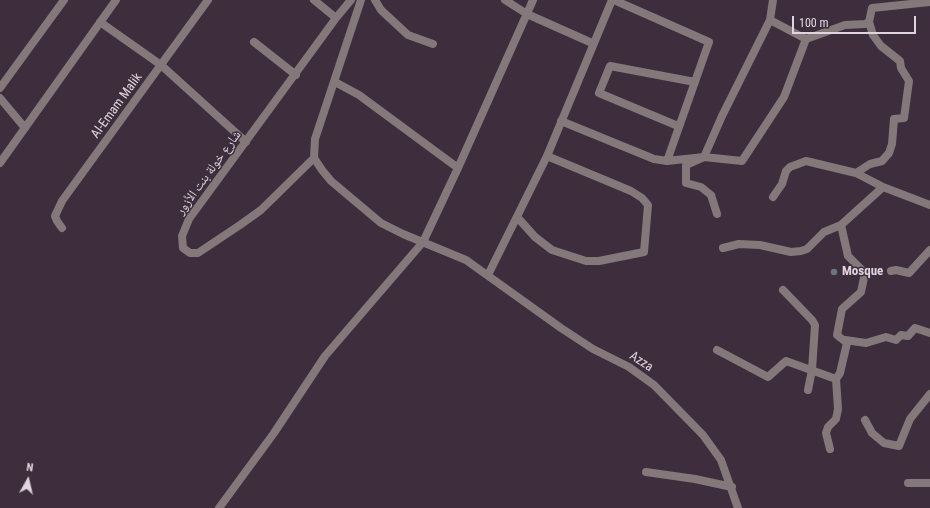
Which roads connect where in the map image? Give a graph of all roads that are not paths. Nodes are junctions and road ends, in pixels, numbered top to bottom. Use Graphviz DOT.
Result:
graph roads {
  1 [pos="64,0"];
  2 [pos="116,0"];
  3 [pos="208,0"];
  4 [pos="314,0"];
  5 [pos="351,0"];
  6 [pos="361,0"];
  7 [pos="375,0"];
  8 [pos="505,0"];
  9 [pos="533,0"];
  10 [pos="613,0"];
  11 [pos="773,0"];
  12 [pos="930,2"];
  13 [pos="527,14"];
  14 [pos="336,18"];
  15 [pos="770,20"];
  16 [pos="100,22"];
  17 [pos="869,22"];
  18 [pos="806,39"];
  19 [pos="254,42"];
  20 [pos="592,43"];
  21 [pos="432,44"];
  22 [pos="161,66"];
  23 [pos="296,75"];
  24 [pos="335,82"];
  25 [pos="695,82"];
  26 [pos="0,88"];
  27 [pos="0,98"];
  28 [pos="561,121"];
  29 [pos="678,126"];
  30 [pos="25,128"];
  31 [pos="246,142"];
  32 [pos="547,156"];
  33 [pos="704,157"];
  34 [pos="314,158"];
  35 [pos="667,161"];
  36 [pos="0,163"];
  37 [pos="458,168"];
  38 [pos="856,173"];
  39 [pos="883,187"];
  40 [pos="773,197"];
  41 [pos="930,205"];
  42 [pos="717,214"];
  43 [pos="518,218"];
  44 [pos="841,225"];
  45 [pos="62,228"];
  46 [pos="423,242"];
  47 [pos="723,248"];
  48 [pos="930,250"];
  49 [pos="891,271"];
  50 [pos="488,275"];
  51 [pos="783,290"];
  52 [pos="930,333"];
  53 [pos="845,340"];
  54 [pos="717,350"];
  55 [pos="812,370"];
  56 [pos="836,379"];
  57 [pos="808,390"];
  58 [pos="930,394"];
  59 [pos="865,420"];
  60 [pos="830,450"];
  61 [pos="646,472"];
  62 [pos="908,483"];
  63 [pos="930,483"];
  64 [pos="732,487"];
  65 [pos="219,508"];
  66 [pos="738,508"];
  1 -- 26 [label="street"];
  2 -- 16 [label="street"];
  3 -- 22 [label="street, Al-Emam Malik"];
  4 -- 14 [label="street"];
  5 -- 14 [label="street, شارع خولة بنت الأزور"];
  6 -- 24 [label="street"];
  7 -- 21 [label="street"];
  8 -- 13 [label="street"];
  9 -- 13 [label="street"];
  10 -- 20 [label="street"];
  10 -- 25 [label="street"];
  11 -- 15 [label="street"];
  12 -- 17 [label="street"];
  13 -- 20 [label="street"];
  13 -- 37 [label="street"];
  14 -- 23 [label="street, شارع خولة بنت الأزور"];
  15 -- 18 [label="street"];
  15 -- 33 [label="street"];
  16 -- 22 [label="street"];
  16 -- 30 [label="street"];
  17 -- 18 [label="street"];
  17 -- 38 [label="street"];
  18 -- 33 [label="street"];
  19 -- 23 [label="street"];
  20 -- 28 [label="street"];
  22 -- 31 [label="street"];
  22 -- 45 [label="street, Al-Emam Malik"];
  23 -- 31 [label="street, شارع خولة بنت الأزور"];
  24 -- 34 [label="street"];
  24 -- 37 [label="street"];
  25 -- 29 [label="street"];
  25 -- 29 [label="street"];
  27 -- 30 [label="street"];
  28 -- 32 [label="street"];
  28 -- 35 [label="street"];
  29 -- 35 [label="street"];
  30 -- 36 [label="street"];
  31 -- 34 [label="street, شارع خولة بنت الأزور"];
  32 -- 43 [label="street"];
  32 -- 43 [label="street"];
  33 -- 35 [label="street"];
  33 -- 42 [label="street"];
  34 -- 46 [label="street, Azza"];
  37 -- 46 [label="street"];
  38 -- 39 [label="street"];
  38 -- 40 [label="street"];
  39 -- 41 [label="street"];
  39 -- 44 [label="street"];
  43 -- 50 [label="street"];
  44 -- 47 [label="street"];
  44 -- 53 [label="street"];
  46 -- 50 [label="street, Azza"];
  46 -- 65 [label="street"];
  48 -- 49 [label="street"];
  50 -- 64 [label="street, Azza"];
  51 -- 55 [label="street"];
  52 -- 53 [label="street"];
  53 -- 56 [label="street"];
  54 -- 55 [label="street"];
  55 -- 56 [label="street"];
  55 -- 57 [label="street"];
  56 -- 60 [label="street"];
  58 -- 59 [label="street"];
  61 -- 64 [label="street"];
  62 -- 63 [label="street"];
  64 -- 66 [label="street, Azza"];
}
